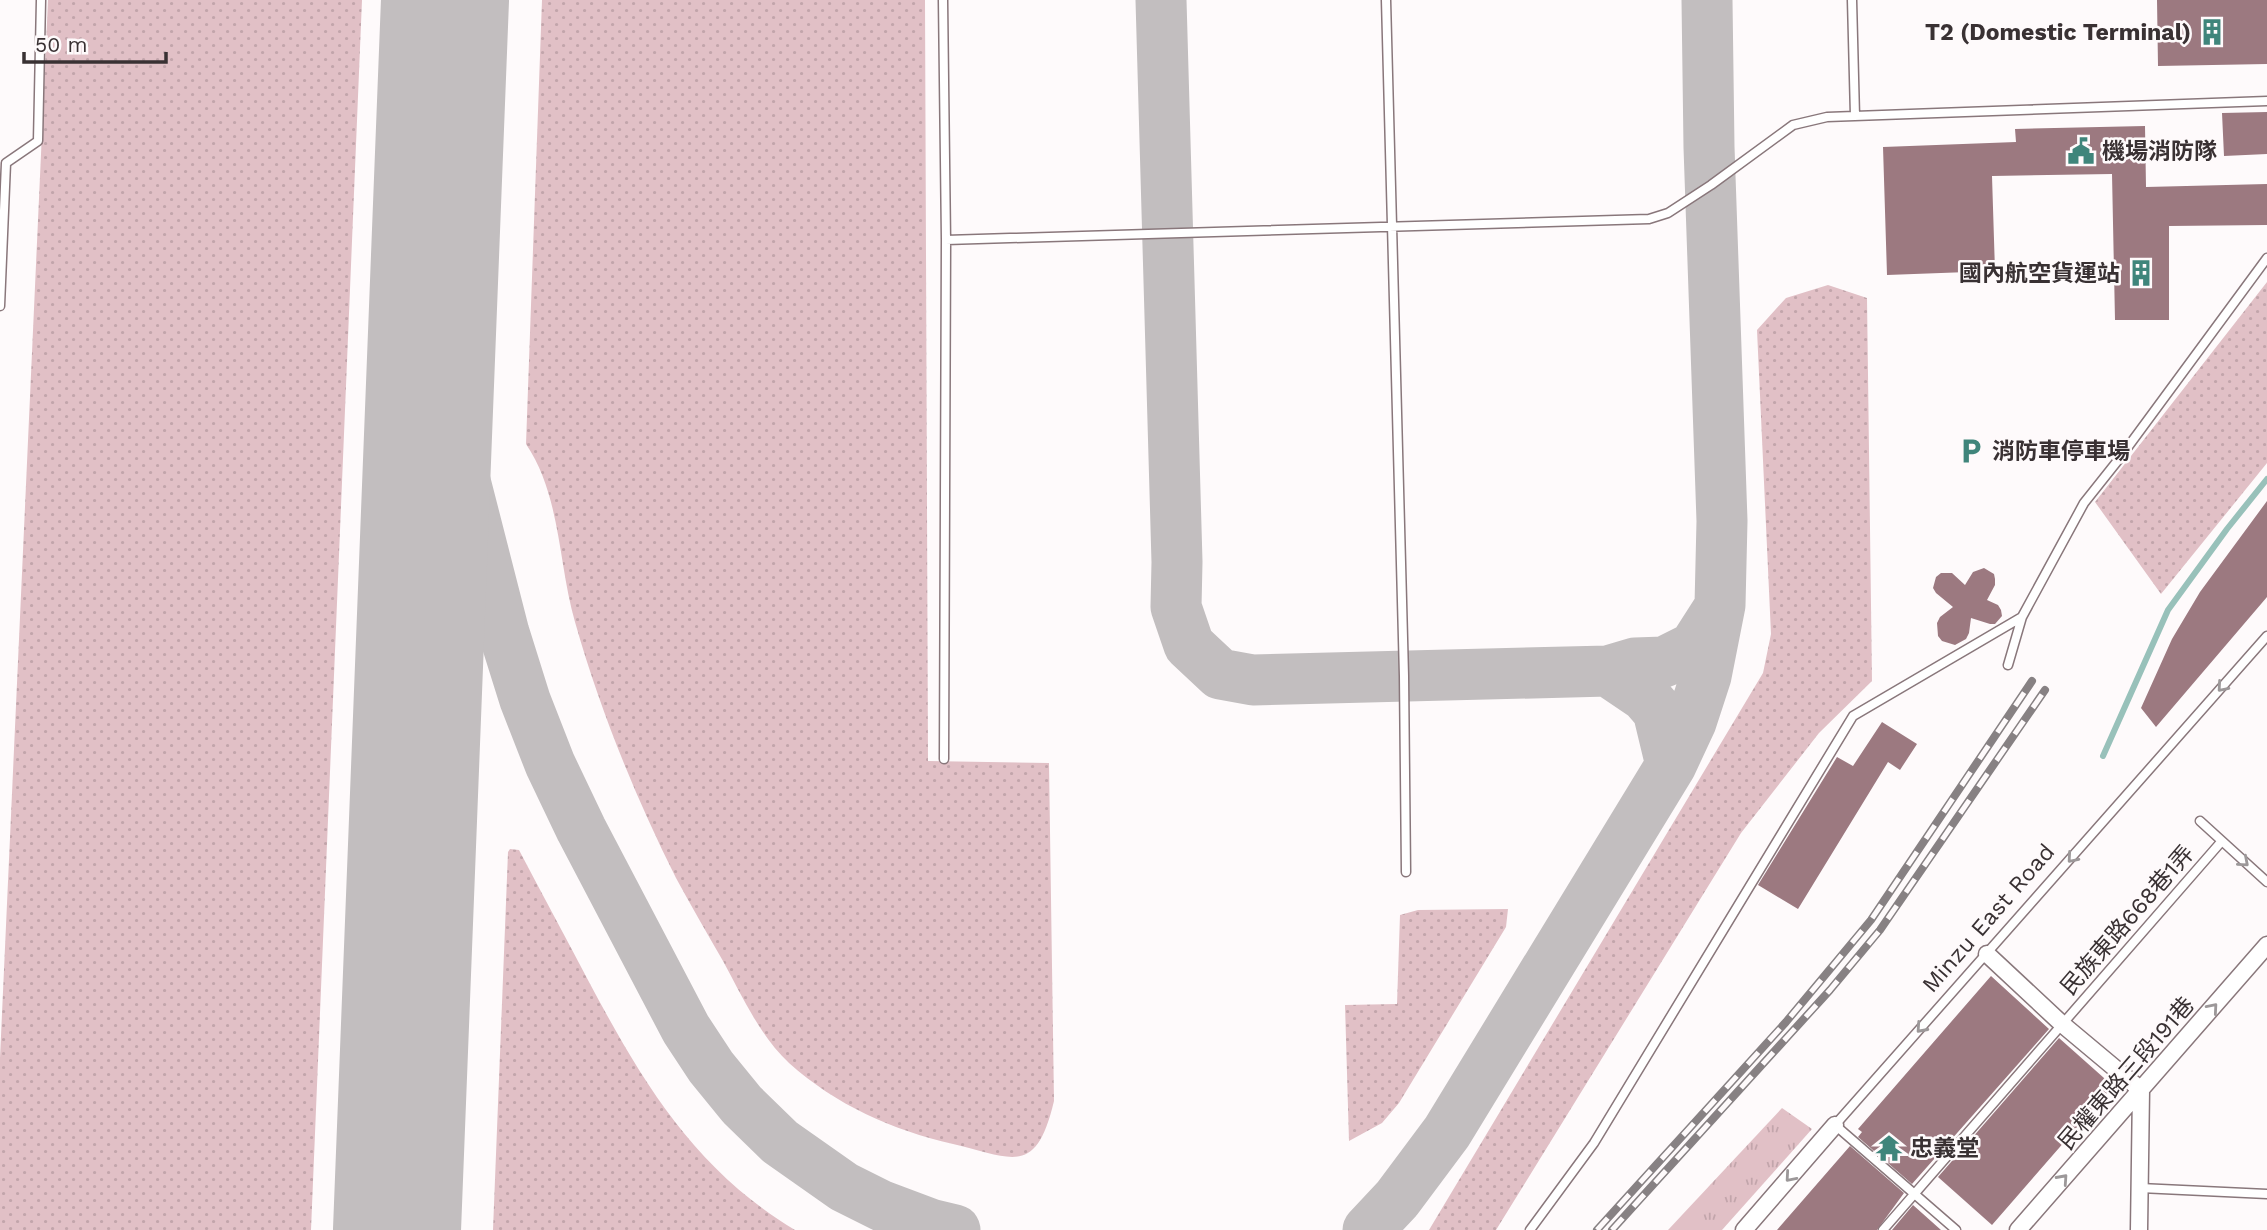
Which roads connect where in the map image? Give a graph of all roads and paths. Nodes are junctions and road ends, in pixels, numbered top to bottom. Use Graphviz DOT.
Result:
graph roads {
  1 [pos="41,0"];
  2 [pos="943,0"];
  3 [pos="1386,0"];
  4 [pos="1852,0"];
  5 [pos="2267,101"];
  6 [pos="1855,116"];
  7 [pos="1393,226"];
  8 [pos="946,240"];
  9 [pos="2267,258"];
  10 [pos="0,306"];
  11 [pos="2022,617"];
  12 [pos="2267,636"];
  13 [pos="2008,665"];
  14 [pos="944,759"];
  15 [pos="2200,821"];
  16 [pos="2221,842"];
  17 [pos="1406,872"];
  18 [pos="2267,882"];
  19 [pos="2267,945"];
  20 [pos="1987,954"];
  21 [pos="2062,1024"];
  22 [pos="2141,1090"];
  23 [pos="1835,1125"];
  24 [pos="2140,1188"];
  25 [pos="1914,1194"];
  26 [pos="2267,1194"];
  27 [pos="1530,1230"];
  28 [pos="1744,1230"];
  29 [pos="1883,1230"];
  30 [pos="1956,1230"];
  31 [pos="2018,1230"];
  32 [pos="2139,1230"];
  1 -- 10 [label="lane"];
  2 -- 8 [label="lane"];
  3 -- 7 [label="lane"];
  4 -- 6 [label="lane"];
  5 -- 6 [label="lane"];
  6 -- 7 [label="lane"];
  7 -- 8 [label="lane"];
  7 -- 17 [label="lane"];
  8 -- 14 [label="lane"];
  9 -- 11 [label="lane"];
  11 -- 13 [label="lane"];
  11 -- 27 [label="lane"];
  12 -- 20 [label="lane, Minzu East Road, one-way"];
  15 -- 16 [label="lane"];
  16 -- 18 [label="lane, one-way"];
  16 -- 21 [label="lane, 民族東路668巷1弄"];
  22 -- 19 [label="street, 民權東路三段191巷, one-way"];
  20 -- 21 [label="street"];
  20 -- 23 [label="lane, Minzu East Road, one-way"];
  21 -- 22 [label="street"];
  21 -- 25 [label="lane, 民族東路668巷1弄"];
  22 -- 24 [label="street"];
  31 -- 22 [label="street, 民權東路三段191巷, one-way"];
  23 -- 25 [label="lane"];
  23 -- 28 [label="street, Minzu East Road, one-way"];
  24 -- 26 [label="lane"];
  24 -- 32 [label="street"];
  25 -- 29 [label="lane, 民族東路668巷1弄"];
  25 -- 30 [label="lane"];
}
